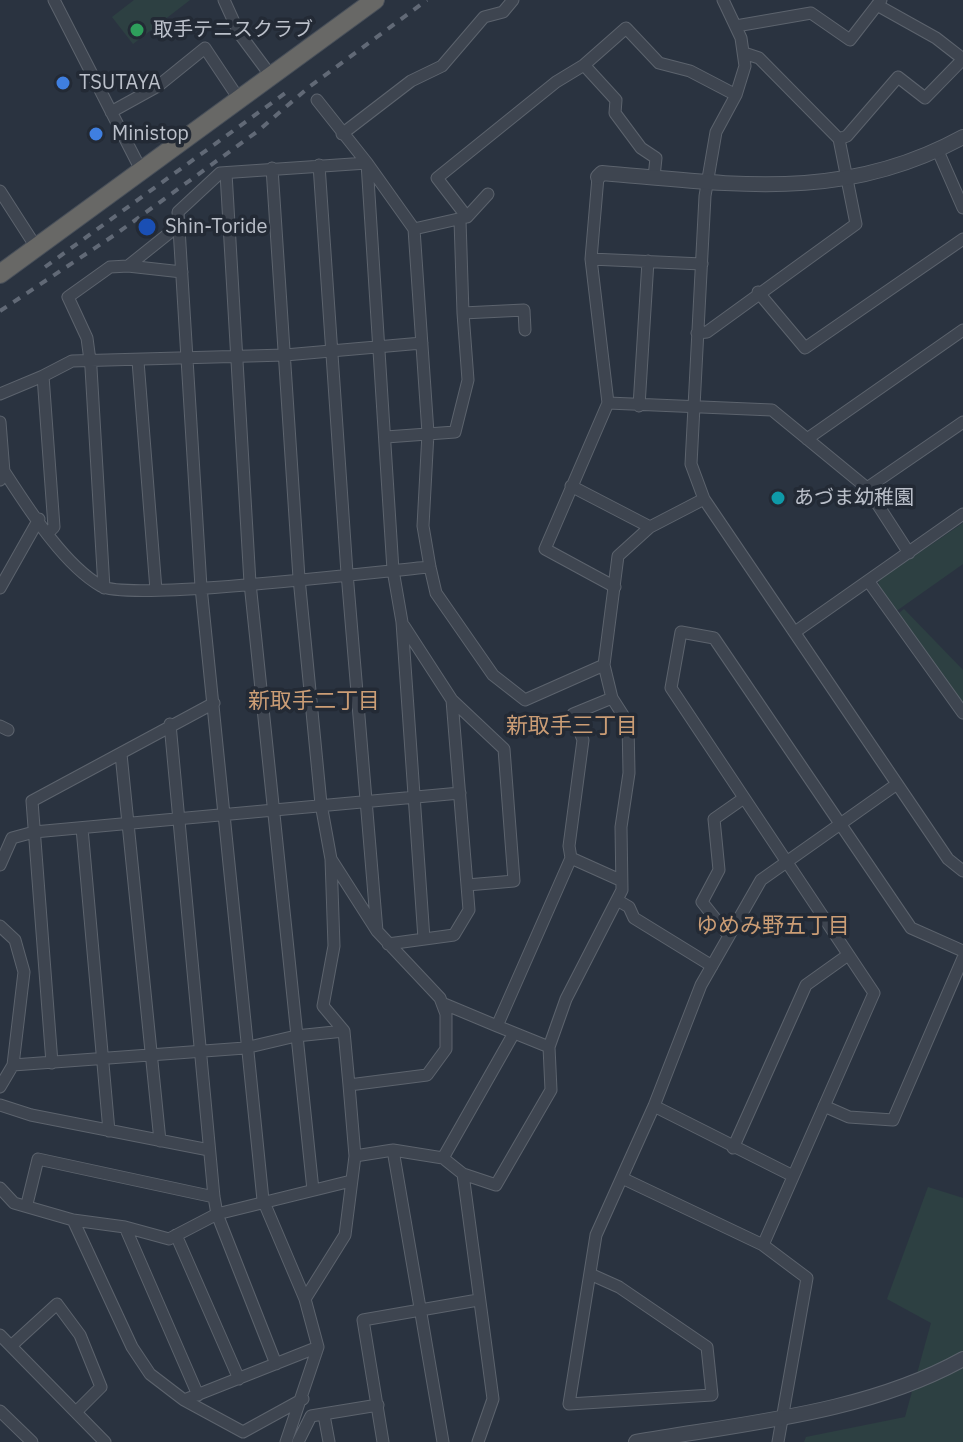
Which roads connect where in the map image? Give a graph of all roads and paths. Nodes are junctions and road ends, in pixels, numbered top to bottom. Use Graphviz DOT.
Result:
graph roads {
  1 [pos="54,0"];
  2 [pos="224,0"];
  3 [pos="375,0"];
  4 [pos="513,0"];
  5 [pos="723,0"];
  6 [pos="879,3"];
  7 [pos="736,26"];
  8 [pos="744,53"];
  9 [pos="963,59"];
  10 [pos="584,65"];
  11 [pos="271,76"];
  12 [pos="736,95"];
  13 [pos="239,99"];
  14 [pos="317,100"];
  15 [pos="111,112"];
  16 [pos="342,134"];
  17 [pos="963,137"];
  18 [pos="839,139"];
  19 [pos="938,151"];
  20 [pos="367,163"];
  21 [pos="319,165"];
  22 [pos="272,168"];
  23 [pos="141,170"];
  24 [pos="226,173"];
  25 [pos="598,177"];
  26 [pos="654,177"];
  27 [pos="848,180"];
  28 [pos="707,182"];
  29 [pos="0,191"];
  30 [pos="488,194"];
  31 [pos="963,208"];
  32 [pos="463,219"];
  33 [pos="178,226"];
  34 [pos="414,229"];
  35 [pos="963,239"];
  36 [pos="36,247"];
  37 [pos="591,259"];
  38 [pos="648,261"];
  39 [pos="702,264"];
  40 [pos="128,266"];
  41 [pos="182,272"];
  42 [pos="0,274"];
  43 [pos="758,292"];
  44 [pos="463,313"];
  45 [pos="525,330"];
  46 [pos="963,330"];
  47 [pos="697,333"];
  48 [pos="422,343"];
  49 [pos="379,347"];
  50 [pos="332,350"];
  51 [pos="285,355"];
  52 [pos="236,356"];
  53 [pos="188,359"];
  54 [pos="90,360"];
  55 [pos="138,361"];
  56 [pos="43,376"];
  57 [pos="0,394"];
  58 [pos="608,403"];
  59 [pos="639,406"];
  60 [pos="693,408"];
  61 [pos="0,422"];
  62 [pos="963,422"];
  63 [pos="428,433"];
  64 [pos="386,437"];
  65 [pos="807,439"];
  66 [pos="1,472"];
  67 [pos="571,486"];
  68 [pos="867,488"];
  69 [pos="704,499"];
  70 [pos="963,514"];
  71 [pos="39,519"];
  72 [pos="650,527"];
  73 [pos="48,533"];
  74 [pos="909,553"];
  75 [pos="430,567"];
  76 [pos="393,570"];
  77 [pos="347,573"];
  78 [pos="299,578"];
  79 [pos="869,582"];
  80 [pos="250,583"];
  81 [pos="201,587"];
  82 [pos="615,587"];
  83 [pos="0,588"];
  84 [pos="104,588"];
  85 [pos="156,590"];
  86 [pos="402,622"];
  87 [pos="795,632"];
  88 [pos="604,665"];
  89 [pos="612,698"];
  90 [pos="452,700"];
  91 [pos="214,703"];
  92 [pos="963,713"];
  93 [pos="170,724"];
  94 [pos="121,754"];
  95 [pos="897,784"];
  96 [pos="460,793"];
  97 [pos="415,795"];
  98 [pos="744,798"];
  99 [pos="366,800"];
  100 [pos="321,804"];
  101 [pos="276,810"];
  102 [pos="224,814"];
  103 [pos="177,818"];
  104 [pos="128,822"];
  105 [pos="841,824"];
  106 [pos="82,828"];
  107 [pos="34,832"];
  108 [pos="571,858"];
  109 [pos="331,859"];
  110 [pos="786,862"];
  111 [pos="0,865"];
  112 [pos="963,871"];
  113 [pos="620,880"];
  114 [pos="467,885"];
  115 [pos="617,900"];
  116 [pos="0,926"];
  117 [pos="377,931"];
  118 [pos="729,936"];
  119 [pos="424,939"];
  120 [pos="388,944"];
  121 [pos="963,951"];
  122 [pos="848,955"];
  123 [pos="963,958"];
  124 [pos="712,966"];
  125 [pos="442,1003"];
  126 [pos="497,1026"];
  127 [pos="344,1031"];
  128 [pos="514,1033"];
  129 [pos="296,1036"];
  130 [pos="549,1047"];
  131 [pos="245,1048"];
  132 [pos="200,1052"];
  133 [pos="151,1056"];
  134 [pos="102,1060"];
  135 [pos="52,1063"];
  136 [pos="13,1065"];
  137 [pos="349,1085"];
  138 [pos="0,1087"];
  139 [pos="0,1105"];
  140 [pos="654,1106"];
  141 [pos="824,1106"];
  142 [pos="109,1131"];
  143 [pos="160,1141"];
  144 [pos="733,1148"];
  145 [pos="209,1150"];
  146 [pos="393,1150"];
  147 [pos="355,1156"];
  148 [pos="443,1158"];
  149 [pos="463,1174"];
  150 [pos="793,1176"];
  151 [pos="622,1178"];
  152 [pos="351,1181"];
  153 [pos="0,1188"];
  154 [pos="313,1190"];
  155 [pos="214,1197"];
  156 [pos="263,1200"];
  157 [pos="27,1204"];
  158 [pos="217,1214"];
  159 [pos="73,1220"];
  160 [pos="125,1227"];
  161 [pos="176,1235"];
  162 [pos="763,1245"];
  163 [pos="590,1274"];
  164 [pos="305,1299"];
  165 [pos="478,1300"];
  166 [pos="420,1309"];
  167 [pos="0,1335"];
  168 [pos="11,1346"];
  169 [pos="318,1347"];
  170 [pos="963,1359"];
  171 [pos="276,1364"];
  172 [pos="239,1379"];
  173 [pos="198,1395"];
  174 [pos="303,1399"];
  175 [pos="184,1400"];
  176 [pos="378,1405"];
  177 [pos="0,1411"];
  178 [pos="76,1412"];
  179 [pos="324,1415"];
  180 [pos="782,1417"];
  181 [pos="32,1442"];
  182 [pos="105,1442"];
  183 [pos="286,1442"];
  184 [pos="298,1442"];
  185 [pos="329,1442"];
  186 [pos="383,1442"];
  187 [pos="443,1442"];
  188 [pos="478,1442"];
  189 [pos="636,1442"];
  190 [pos="778,1442"];
  1 -- 15 [label="street"];
  2 -- 11 [label="street"];
  3 -- 11 [label="highway"];
  4 -- 16 [label="street"];
  5 -- 7 [label="street"];
  6 -- 7 [label="street"];
  6 -- 9 [label="street"];
  7 -- 8 [label="street"];
  8 -- 12 [label="street"];
  8 -- 18 [label="street"];
  9 -- 18 [label="street"];
  10 -- 12 [label="street"];
  10 -- 26 [label="street"];
  10 -- 32 [label="street"];
  11 -- 13 [label="highway"];
  12 -- 28 [label="street"];
  13 -- 15 [label="street"];
  13 -- 23 [label="highway"];
  14 -- 16 [label="street"];
  15 -- 23 [label="street"];
  16 -- 20 [label="street"];
  17 -- 19 [label="street"];
  18 -- 27 [label="street"];
  19 -- 27 [label="street"];
  19 -- 31 [label="street"];
  20 -- 21 [label="street"];
  20 -- 34 [label="street"];
  20 -- 49 [label="street"];
  21 -- 22 [label="street"];
  21 -- 50 [label="street"];
  22 -- 24 [label="street"];
  22 -- 51 [label="street"];
  23 -- 36 [label="highway"];
  24 -- 33 [label="street"];
  24 -- 52 [label="street"];
  25 -- 26 [label="street"];
  25 -- 37 [label="street"];
  26 -- 28 [label="street"];
  27 -- 28 [label="street"];
  27 -- 43 [label="street"];
  28 -- 39 [label="street"];
  29 -- 36 [label="street"];
  30 -- 32 [label="street"];
  32 -- 34 [label="street"];
  32 -- 44 [label="street"];
  33 -- 40 [label="street"];
  33 -- 41 [label="street"];
  34 -- 48 [label="street"];
  35 -- 43 [label="street"];
  36 -- 42 [label="highway"];
  37 -- 38 [label="street"];
  37 -- 58 [label="street"];
  38 -- 39 [label="street"];
  38 -- 59 [label="street"];
  39 -- 47 [label="street"];
  40 -- 41 [label="street"];
  40 -- 54 [label="street"];
  41 -- 53 [label="street"];
  43 -- 47 [label="street"];
  44 -- 45 [label="street"];
  44 -- 63 [label="street"];
  46 -- 65 [label="street"];
  47 -- 60 [label="street"];
  48 -- 49 [label="street"];
  48 -- 63 [label="street"];
  49 -- 50 [label="street"];
  49 -- 64 [label="street"];
  50 -- 51 [label="street"];
  50 -- 77 [label="street"];
  51 -- 52 [label="street"];
  51 -- 78 [label="street"];
  52 -- 53 [label="street"];
  52 -- 80 [label="street"];
  53 -- 55 [label="street"];
  53 -- 81 [label="street"];
  54 -- 55 [label="street"];
  54 -- 56 [label="street"];
  54 -- 84 [label="street"];
  55 -- 85 [label="street"];
  56 -- 57 [label="street"];
  56 -- 73 [label="street"];
  58 -- 59 [label="street"];
  58 -- 67 [label="street"];
  59 -- 60 [label="street"];
  60 -- 65 [label="street"];
  60 -- 69 [label="street"];
  61 -- 66 [label="street"];
  62 -- 68 [label="street"];
  63 -- 64 [label="street"];
  63 -- 75 [label="street"];
  64 -- 76 [label="street"];
  65 -- 68 [label="street"];
  66 -- 71 [label="street"];
  67 -- 72 [label="street"];
  67 -- 82 [label="street"];
  68 -- 74 [label="street"];
  69 -- 72 [label="street"];
  69 -- 87 [label="street"];
  70 -- 74 [label="street"];
  71 -- 73 [label="street"];
  71 -- 83 [label="street"];
  72 -- 82 [label="street"];
  73 -- 84 [label="street"];
  74 -- 79 [label="street"];
  75 -- 76 [label="street"];
  75 -- 88 [label="street"];
  76 -- 77 [label="street"];
  76 -- 86 [label="street"];
  77 -- 78 [label="street"];
  77 -- 99 [label="street"];
  78 -- 80 [label="street"];
  78 -- 100 [label="street"];
  79 -- 87 [label="street"];
  79 -- 92 [label="street"];
  80 -- 81 [label="street"];
  80 -- 101 [label="street"];
  81 -- 85 [label="street"];
  81 -- 91 [label="street"];
  82 -- 88 [label="street"];
  84 -- 85 [label="street"];
  86 -- 90 [label="street"];
  86 -- 97 [label="street"];
  87 -- 95 [label="street"];
  88 -- 89 [label="street"];
  89 -- 108 [label="street"];
  89 -- 113 [label="street"];
  90 -- 96 [label="street"];
  90 -- 114 [label="street"];
  91 -- 93 [label="street"];
  91 -- 102 [label="street"];
  93 -- 94 [label="street"];
  93 -- 103 [label="street"];
  94 -- 104 [label="street"];
  94 -- 107 [label="street"];
  95 -- 105 [label="street"];
  95 -- 112 [label="street"];
  96 -- 97 [label="street"];
  96 -- 114 [label="street"];
  97 -- 99 [label="street"];
  97 -- 119 [label="street"];
  98 -- 105 [label="street"];
  98 -- 110 [label="street"];
  98 -- 118 [label="street"];
  99 -- 100 [label="street"];
  99 -- 117 [label="street"];
  100 -- 101 [label="street"];
  100 -- 109 [label="street"];
  101 -- 102 [label="street"];
  101 -- 129 [label="street"];
  102 -- 103 [label="street"];
  102 -- 131 [label="street"];
  103 -- 104 [label="street"];
  103 -- 132 [label="street"];
  104 -- 106 [label="street"];
  104 -- 133 [label="street"];
  105 -- 110 [label="street"];
  105 -- 121 [label="street"];
  106 -- 107 [label="street"];
  106 -- 134 [label="street"];
  107 -- 111 [label="street"];
  107 -- 135 [label="street"];
  108 -- 113 [label="street"];
  108 -- 126 [label="street"];
  109 -- 117 [label="street"];
  109 -- 127 [label="street"];
  110 -- 118 [label="street"];
  110 -- 122 [label="street"];
  113 -- 115 [label="street"];
  114 -- 119 [label="street"];
  115 -- 124 [label="street"];
  115 -- 130 [label="street"];
  116 -- 136 [label="street"];
  117 -- 120 [label="street"];
  118 -- 124 [label="street"];
  119 -- 120 [label="street"];
  120 -- 125 [label="street"];
  122 -- 141 [label="street"];
  122 -- 144 [label="street"];
  123 -- 141 [label="street"];
  124 -- 140 [label="street"];
  125 -- 126 [label="street"];
  125 -- 137 [label="street"];
  126 -- 128 [label="street"];
  127 -- 129 [label="street"];
  127 -- 137 [label="street"];
  128 -- 130 [label="street"];
  128 -- 148 [label="street"];
  129 -- 131 [label="street"];
  129 -- 154 [label="street"];
  130 -- 149 [label="street"];
  131 -- 132 [label="street"];
  131 -- 156 [label="street"];
  132 -- 133 [label="street"];
  132 -- 145 [label="street"];
  133 -- 134 [label="street"];
  133 -- 143 [label="street"];
  134 -- 135 [label="street"];
  134 -- 142 [label="street"];
  135 -- 136 [label="street"];
  136 -- 138 [label="street"];
  137 -- 147 [label="street"];
  139 -- 142 [label="street"];
  140 -- 144 [label="street"];
  140 -- 151 [label="street"];
  141 -- 150 [label="street"];
  142 -- 143 [label="street"];
  143 -- 145 [label="street"];
  144 -- 150 [label="street"];
  145 -- 155 [label="street"];
  146 -- 147 [label="street"];
  146 -- 148 [label="street"];
  146 -- 166 [label="street"];
  147 -- 152 [label="street"];
  148 -- 149 [label="street"];
  149 -- 165 [label="street"];
  150 -- 162 [label="street"];
  151 -- 162 [label="street"];
  151 -- 163 [label="street"];
  152 -- 154 [label="street"];
  152 -- 164 [label="street"];
  153 -- 157 [label="street"];
  154 -- 156 [label="street"];
  155 -- 157 [label="street"];
  155 -- 158 [label="street"];
  156 -- 158 [label="street"];
  156 -- 164 [label="street"];
  157 -- 159 [label="street"];
  158 -- 161 [label="street"];
  158 -- 171 [label="street"];
  159 -- 160 [label="street"];
  159 -- 175 [label="street"];
  160 -- 161 [label="street"];
  160 -- 173 [label="street"];
  161 -- 172 [label="street"];
  162 -- 180 [label="street"];
  163 -- 163 [label="street"];
  164 -- 169 [label="street"];
  165 -- 166 [label="street"];
  165 -- 188 [label="street"];
  166 -- 176 [label="street"];
  166 -- 187 [label="street"];
  167 -- 168 [label="street"];
  168 -- 178 [label="street"];
  168 -- 178 [label="street"];
  169 -- 171 [label="street"];
  169 -- 174 [label="street"];
  170 -- 180 [label="street"];
  171 -- 172 [label="street"];
  172 -- 173 [label="street"];
  173 -- 175 [label="street"];
  174 -- 175 [label="street"];
  174 -- 183 [label="street"];
  176 -- 179 [label="street"];
  176 -- 186 [label="street"];
  177 -- 181 [label="street"];
  178 -- 182 [label="street"];
  179 -- 184 [label="street"];
  179 -- 185 [label="street"];
  180 -- 189 [label="street"];
  180 -- 190 [label="street"];
}
